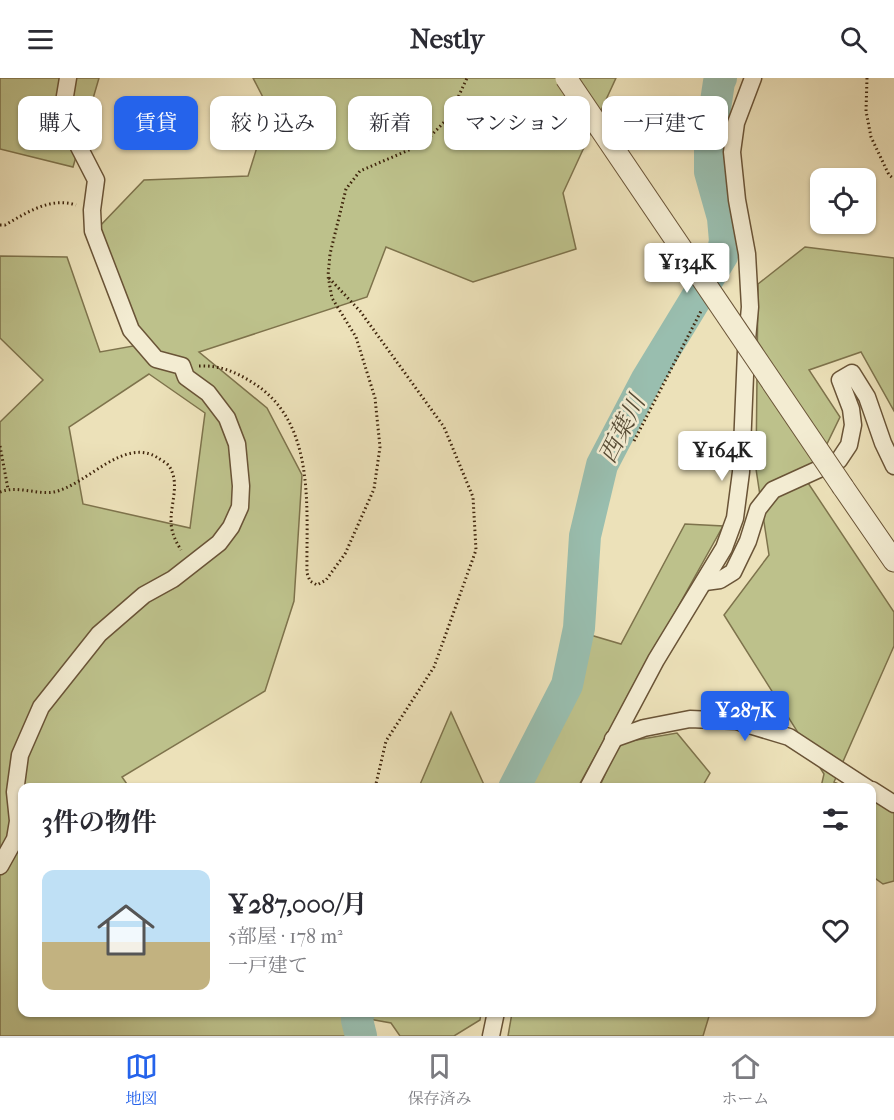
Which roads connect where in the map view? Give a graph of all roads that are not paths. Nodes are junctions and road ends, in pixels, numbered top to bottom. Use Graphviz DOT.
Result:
graph roads {
  1 [pos="68,78"];
  2 [pos="566,78"];
  3 [pos="753,78"];
  4 [pos="894,466"];
  5 [pos="893,558"];
  6 [pos="705,582"];
  7 [pos="613,739"];
  8 [pos="591,783"];
  9 [pos="859,783"];
  10 [pos="876,793"];
  11 [pos="894,804"];
  12 [pos="0,866"];
  13 [pos="495,1017"];
  14 [pos="491,1036"];
  1 -- 12 [label="street"];
  2 -- 5 [label="street, bridge"];
  3 -- 6 [label="street"];
  4 -- 6 [label="street"];
  6 -- 7 [label="street"];
  7 -- 8 [label="street"];
  7 -- 9 [label="street"];
  10 -- 11 [label="street"];
  13 -- 14 [label="street"];
}
